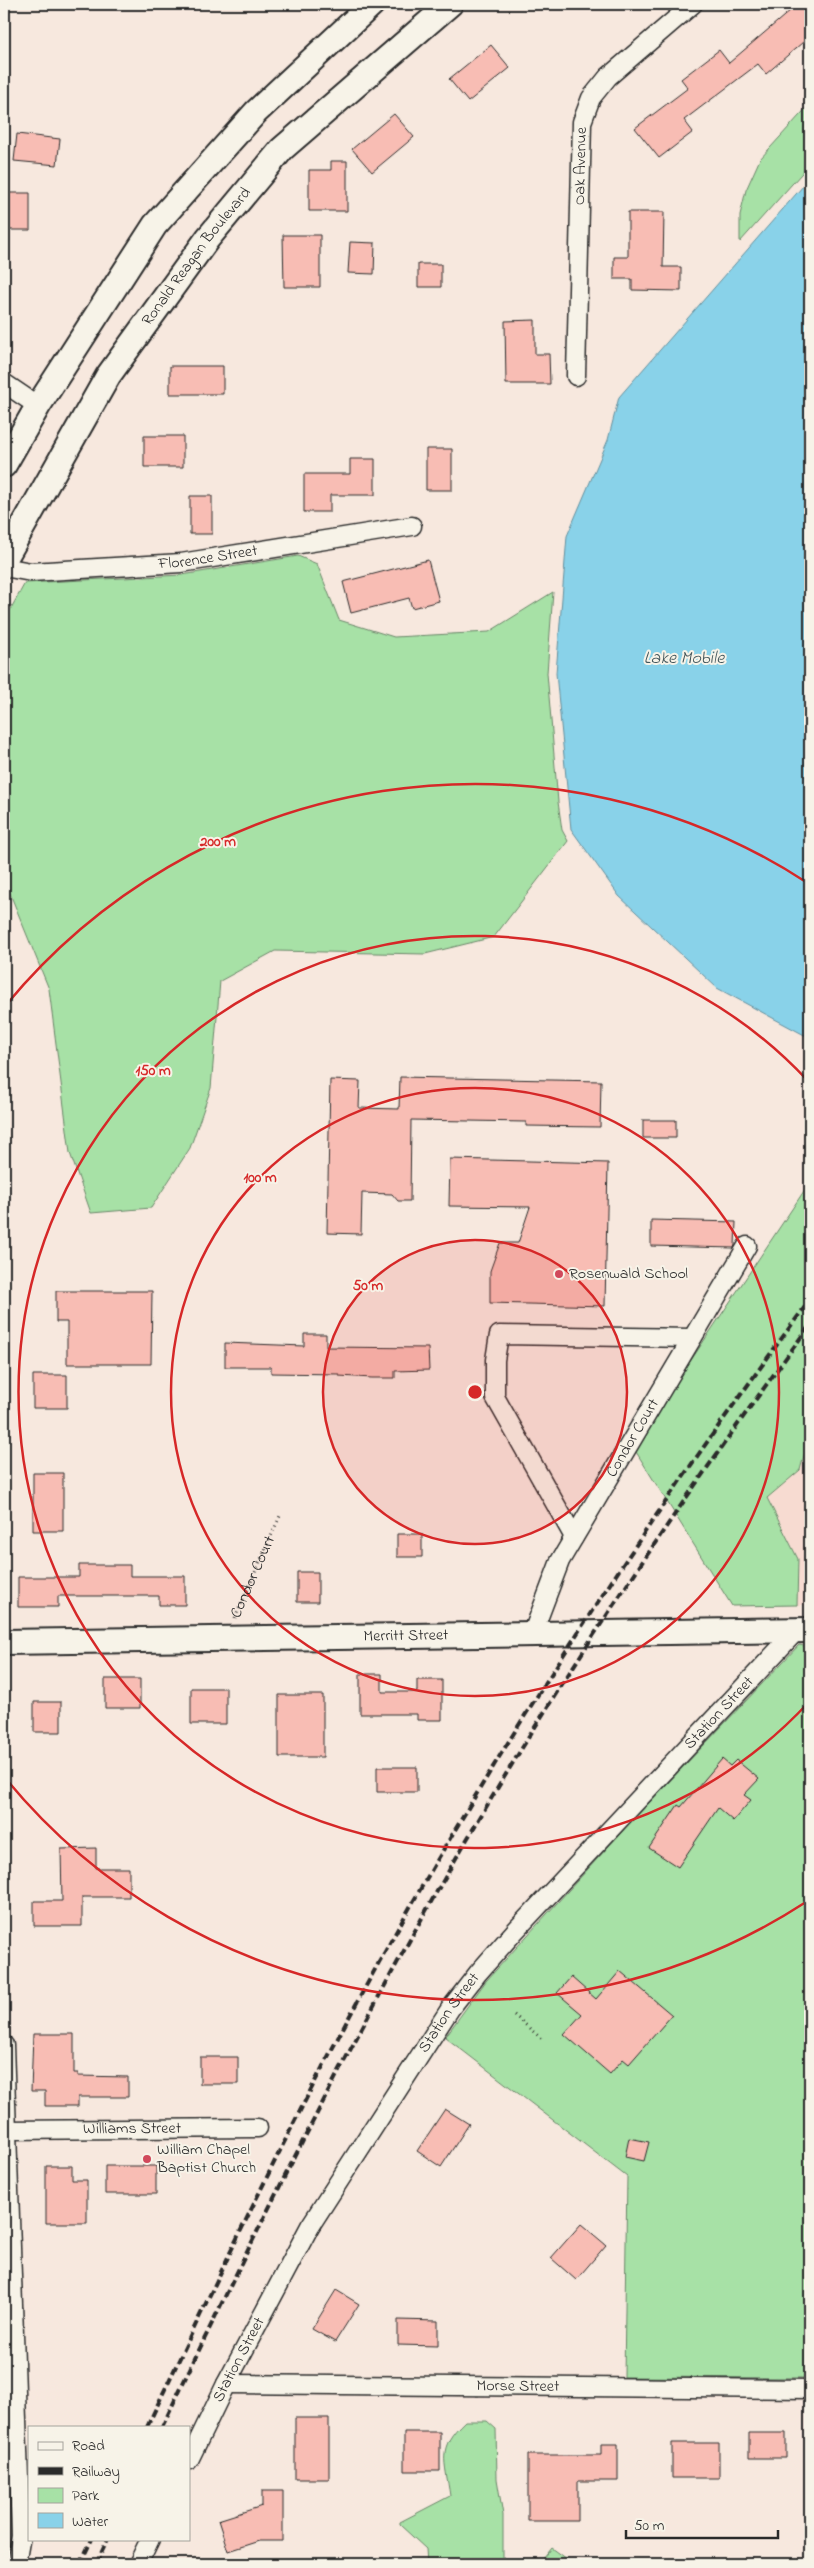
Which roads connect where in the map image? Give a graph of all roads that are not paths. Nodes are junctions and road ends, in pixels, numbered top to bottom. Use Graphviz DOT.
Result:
graph roads {
  1 [pos="372,4"];
  2 [pos="450,4"];
  3 [pos="693,4"];
  4 [pos="576,376"];
  5 [pos="4,383"];
  6 [pos="38,406"];
  7 [pos="4,465"];
  8 [pos="412,526"];
  9 [pos="4,560"];
  10 [pos="4,567"];
  11 [pos="747,1246"];
  12 [pos="692,1338"];
  13 [pos="574,1537"];
  14 [pos="804,1630"];
  15 [pos="532,1635"];
  16 [pos="4,1642"];
  17 [pos="4,2045"];
  18 [pos="258,2128"];
  19 [pos="4,2130"];
  20 [pos="226,2384"];
  21 [pos="810,2389"];
  22 [pos="190,2458"];
  23 [pos="150,2540"];
  24 [pos="16,2564"];
  25 [pos="138,2564"];
  1 -- 6 [label="main road"];
  2 -- 9 [label="main road, Ronald Reagan Boulevard"];
  3 -- 4 [label="street, Oak Avenue"];
  5 -- 6 [label="street"];
  6 -- 7 [label="main road"];
  8 -- 10 [label="street, Florence Street"];
  11 -- 12 [label="street, Condor Court"];
  12 -- 13 [label="street, Condor Court"];
  12 -- 13 [label="street"];
  13 -- 15 [label="street, Condor Court"];
  14 -- 15 [label="main road, Merritt Street"];
  14 -- 20 [label="street, Station Street"];
  15 -- 16 [label="main road, Merritt Street"];
  17 -- 19 [label="street"];
  18 -- 19 [label="street, Williams Street"];
  19 -- 24 [label="street"];
  20 -- 21 [label="street, Morse Street"];
  20 -- 22 [label="street, Station Street"];
  23 -- 25 [label="street"];
}
